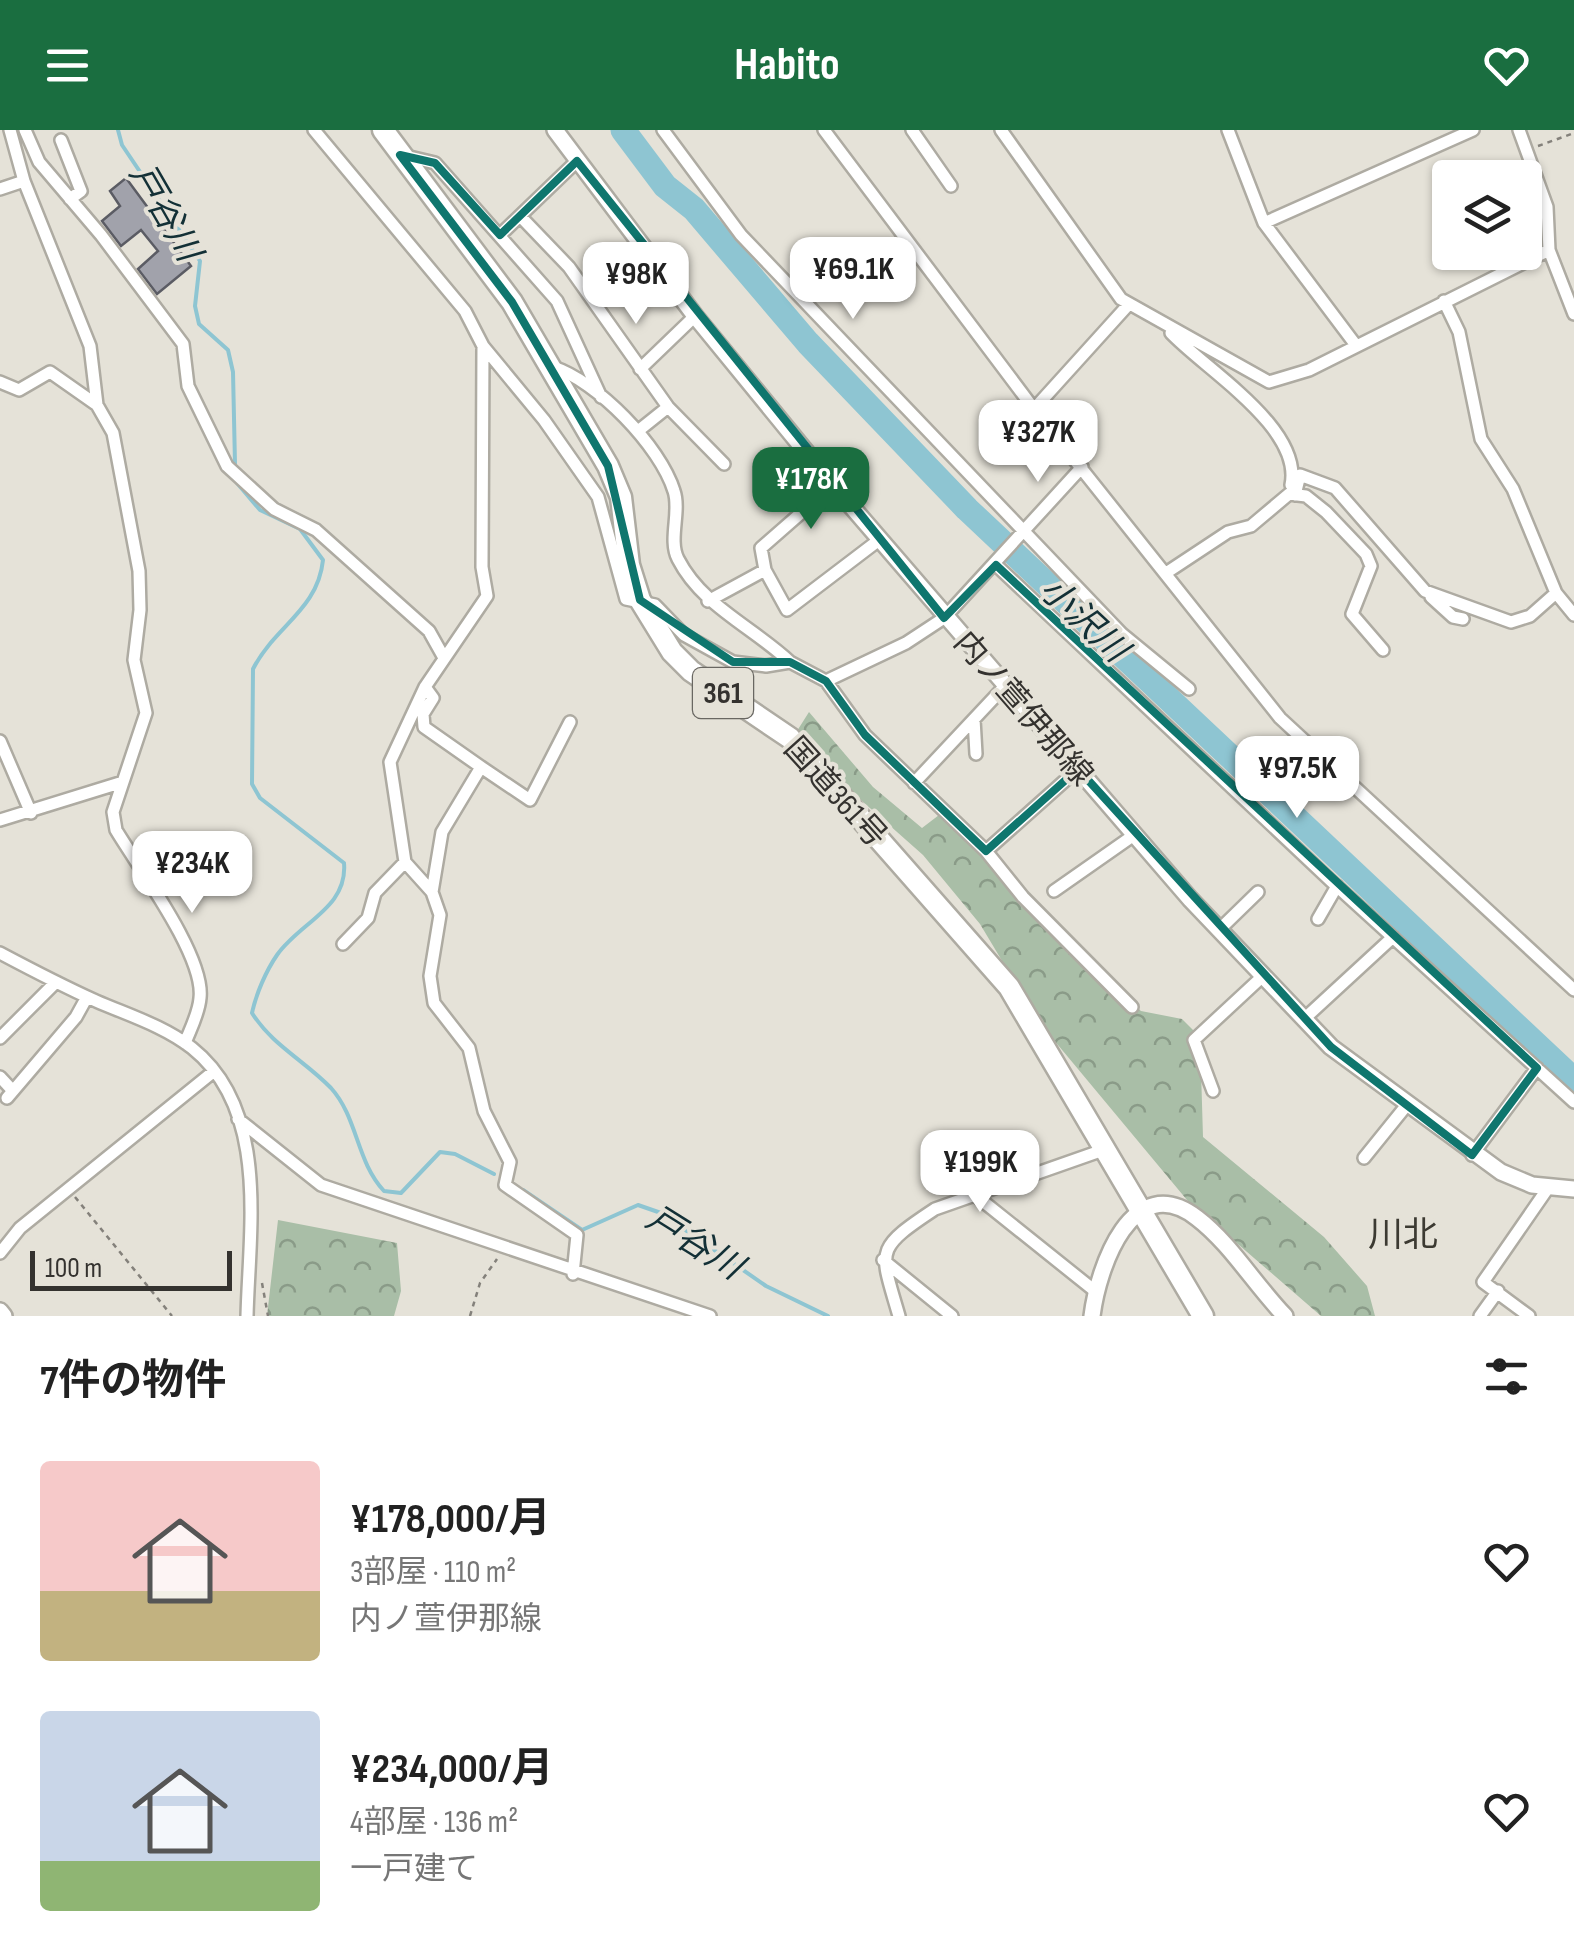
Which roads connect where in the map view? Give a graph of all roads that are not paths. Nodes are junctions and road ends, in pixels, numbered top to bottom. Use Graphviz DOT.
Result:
graph roads {
  1 [pos="10,130"];
  2 [pos="25,130"];
  3 [pos="314,130"];
  4 [pos="383,130"];
  5 [pos="555,130"];
  6 [pos="663,130"];
  7 [pos="824,130"];
  8 [pos="912,130"];
  9 [pos="1001,130"];
  10 [pos="1228,130"];
  11 [pos="1473,130"];
  12 [pos="1519,130"];
  13 [pos="62,140"];
  14 [pos="400,154"];
  15 [pos="577,161"];
  16 [pos="24,182"];
  17 [pos="951,186"];
  18 [pos="0,188"];
  19 [pos="70,199"];
  20 [pos="521,218"];
  21 [pos="1264,223"];
  22 [pos="500,236"];
  23 [pos="1549,250"];
  24 [pos="1444,301"];
  25 [pos="1128,304"];
  26 [pos="1574,314"];
  27 [pos="695,316"];
  28 [pos="1166,327"];
  29 [pos="1354,344"];
  30 [pos="482,346"];
  31 [pos="549,366"];
  32 [pos="640,369"];
  33 [pos="0,382"];
  34 [pos="601,397"];
  35 [pos="97,406"];
  36 [pos="668,407"];
  37 [pos="1034,409"];
  38 [pos="638,431"];
  39 [pos="724,464"];
  40 [pos="1082,467"];
  41 [pos="833,485"];
  42 [pos="1292,495"];
  43 [pos="1026,530"];
  44 [pos="879,540"];
  45 [pos="997,563"];
  46 [pos="765,570"];
  47 [pos="1166,574"];
  48 [pos="1424,591"];
  49 [pos="1556,593"];
  50 [pos="640,600"];
  51 [pos="708,600"];
  52 [pos="1574,614"];
  53 [pos="944,618"];
  54 [pos="1462,620"];
  55 [pos="1383,650"];
  56 [pos="443,656"];
  57 [pos="790,662"];
  58 [pos="826,681"];
  59 [pos="425,686"];
  60 [pos="1005,686"];
  61 [pos="1189,688"];
  62 [pos="974,719"];
  63 [pos="570,722"];
  64 [pos="0,741"];
  65 [pos="976,754"];
  66 [pos="480,767"];
  67 [pos="1078,769"];
  68 [pos="122,782"];
  69 [pos="914,783"];
  70 [pos="31,813"];
  71 [pos="0,820"];
  72 [pos="1134,835"];
  73 [pos="986,851"];
  74 [pos="406,862"];
  75 [pos="1337,886"];
  76 [pos="1054,891"];
  77 [pos="432,892"];
  78 [pos="1258,892"];
  79 [pos="1318,920"];
  80 [pos="1220,930"];
  81 [pos="1393,937"];
  82 [pos="342,944"];
  83 [pos="0,952"];
  84 [pos="1264,975"];
  85 [pos="55,982"];
  86 [pos="1574,990"];
  87 [pos="87,997"];
  88 [pos="1132,1007"];
  89 [pos="1304,1018"];
  90 [pos="0,1038"];
  91 [pos="184,1043"];
  92 [pos="1538,1068"];
  93 [pos="213,1072"];
  94 [pos="0,1077"];
  95 [pos="1213,1091"];
  96 [pos="1574,1102"];
  97 [pos="1406,1106"];
  98 [pos="238,1119"];
  99 [pos="1106,1149"];
  100 [pos="1472,1154"];
  101 [pos="1364,1158"];
  102 [pos="1548,1188"];
  103 [pos="1574,1190"];
  104 [pos="975,1195"];
  105 [pos="1142,1208"];
  106 [pos="0,1253"];
  107 [pos="882,1260"];
  108 [pos="573,1274"];
  109 [pos="1095,1291"];
  110 [pos="1498,1291"];
  111 [pos="247,1316"];
  112 [pos="710,1316"];
  113 [pos="899,1316"];
  114 [pos="952,1316"];
  115 [pos="1092,1316"];
  116 [pos="1203,1316"];
  117 [pos="1285,1316"];
  118 [pos="1480,1316"];
  119 [pos="1529,1316"];
  1 -- 16 [label="street"];
  2 -- 19 [label="street"];
  3 -- 30 [label="street"];
  4 -- 14 [label="highway, 国道361号 / 361"];
  5 -- 15 [label="main road, 内ノ萱伊那線"];
  6 -- 43 [label="street"];
  7 -- 37 [label="street"];
  8 -- 17 [label="street"];
  9 -- 25 [label="street"];
  10 -- 21 [label="street"];
  11 -- 21 [label="street"];
  12 -- 23 [label="street"];
  13 -- 19 [label="street"];
  14 -- 22 [label="street"];
  14 -- 31 [label="highway, 国道361号 / 361"];
  15 -- 20 [label="street"];
  15 -- 27 [label="main road, 内ノ萱伊那線"];
  16 -- 18 [label="street"];
  16 -- 35 [label="street"];
  19 -- 56 [label="street"];
  20 -- 22 [label="street"];
  20 -- 32 [label="street"];
  21 -- 29 [label="street"];
  22 -- 34 [label="street"];
  23 -- 24 [label="street"];
  23 -- 26 [label="street"];
  24 -- 29 [label="street"];
  24 -- 49 [label="street"];
  25 -- 28 [label="street"];
  25 -- 37 [label="street"];
  27 -- 32 [label="street"];
  27 -- 41 [label="main road, 内ノ萱伊那線"];
  28 -- 29 [label="street"];
  28 -- 42 [label="street"];
  30 -- 50 [label="street"];
  30 -- 56 [label="street"];
  31 -- 34 [label="street"];
  31 -- 50 [label="highway, 国道361号 / 361"];
  32 -- 36 [label="street"];
  33 -- 35 [label="street"];
  34 -- 38 [label="street"];
  35 -- 68 [label="street"];
  36 -- 38 [label="street"];
  36 -- 39 [label="street"];
  37 -- 40 [label="street"];
  38 -- 51 [label="street"];
  40 -- 43 [label="street"];
  40 -- 47 [label="street"];
  41 -- 44 [label="main road, 内ノ萱伊那線"];
  41 -- 46 [label="street"];
  42 -- 47 [label="street"];
  42 -- 48 [label="street"];
  42 -- 55 [label="street"];
  43 -- 45 [label="street"];
  43 -- 61 [label="street"];
  44 -- 46 [label="street"];
  44 -- 53 [label="main road, 内ノ萱伊那線"];
  45 -- 53 [label="street"];
  45 -- 75 [label="street"];
  46 -- 51 [label="street"];
  47 -- 86 [label="street"];
  48 -- 49 [label="street"];
  48 -- 54 [label="street"];
  49 -- 52 [label="street"];
  50 -- 57 [label="street"];
  50 -- 99 [label="highway, 国道361号 / 361"];
  51 -- 57 [label="street"];
  53 -- 58 [label="street"];
  53 -- 60 [label="main road, 内ノ萱伊那線"];
  56 -- 59 [label="street"];
  57 -- 58 [label="street"];
  58 -- 69 [label="street"];
  59 -- 66 [label="street"];
  59 -- 74 [label="street"];
  60 -- 62 [label="street"];
  60 -- 67 [label="main road, 内ノ萱伊那線"];
  62 -- 65 [label="street"];
  62 -- 69 [label="street"];
  63 -- 66 [label="street"];
  64 -- 70 [label="street"];
  66 -- 77 [label="street"];
  67 -- 72 [label="main road, 内ノ萱伊那線"];
  67 -- 73 [label="street"];
  68 -- 70 [label="street"];
  68 -- 91 [label="street"];
  69 -- 73 [label="street"];
  70 -- 71 [label="street"];
  72 -- 76 [label="street"];
  72 -- 80 [label="main road, 内ノ萱伊那線"];
  73 -- 88 [label="street"];
  74 -- 77 [label="street"];
  74 -- 82 [label="street"];
  75 -- 79 [label="street"];
  75 -- 81 [label="street"];
  77 -- 108 [label="street"];
  78 -- 80 [label="street"];
  80 -- 84 [label="main road, 内ノ萱伊那線"];
  81 -- 89 [label="street"];
  81 -- 92 [label="street"];
  83 -- 85 [label="street"];
  84 -- 89 [label="main road, 内ノ萱伊那線"];
  84 -- 95 [label="street"];
  85 -- 87 [label="street"];
  85 -- 90 [label="street"];
  87 -- 91 [label="street"];
  87 -- 94 [label="street"];
  89 -- 97 [label="main road, 内ノ萱伊那線"];
  91 -- 93 [label="street"];
  92 -- 96 [label="street"];
  92 -- 100 [label="street"];
  93 -- 98 [label="street"];
  93 -- 106 [label="street"];
  97 -- 100 [label="main road, 内ノ萱伊那線"];
  97 -- 101 [label="street"];
  98 -- 108 [label="street"];
  98 -- 111 [label="street"];
  99 -- 104 [label="street"];
  99 -- 105 [label="highway, 国道361号 / 361"];
  100 -- 102 [label="main road, 内ノ萱伊那線"];
  102 -- 103 [label="main road, 内ノ萱伊那線"];
  102 -- 110 [label="street"];
  104 -- 107 [label="street"];
  104 -- 109 [label="street"];
  105 -- 109 [label="main road"];
  105 -- 116 [label="highway, 国道361号 / 361"];
  105 -- 117 [label="main road"];
  107 -- 113 [label="street"];
  107 -- 114 [label="street"];
  108 -- 112 [label="street"];
  109 -- 115 [label="main road"];
  110 -- 118 [label="street"];
  110 -- 119 [label="street"];
}
